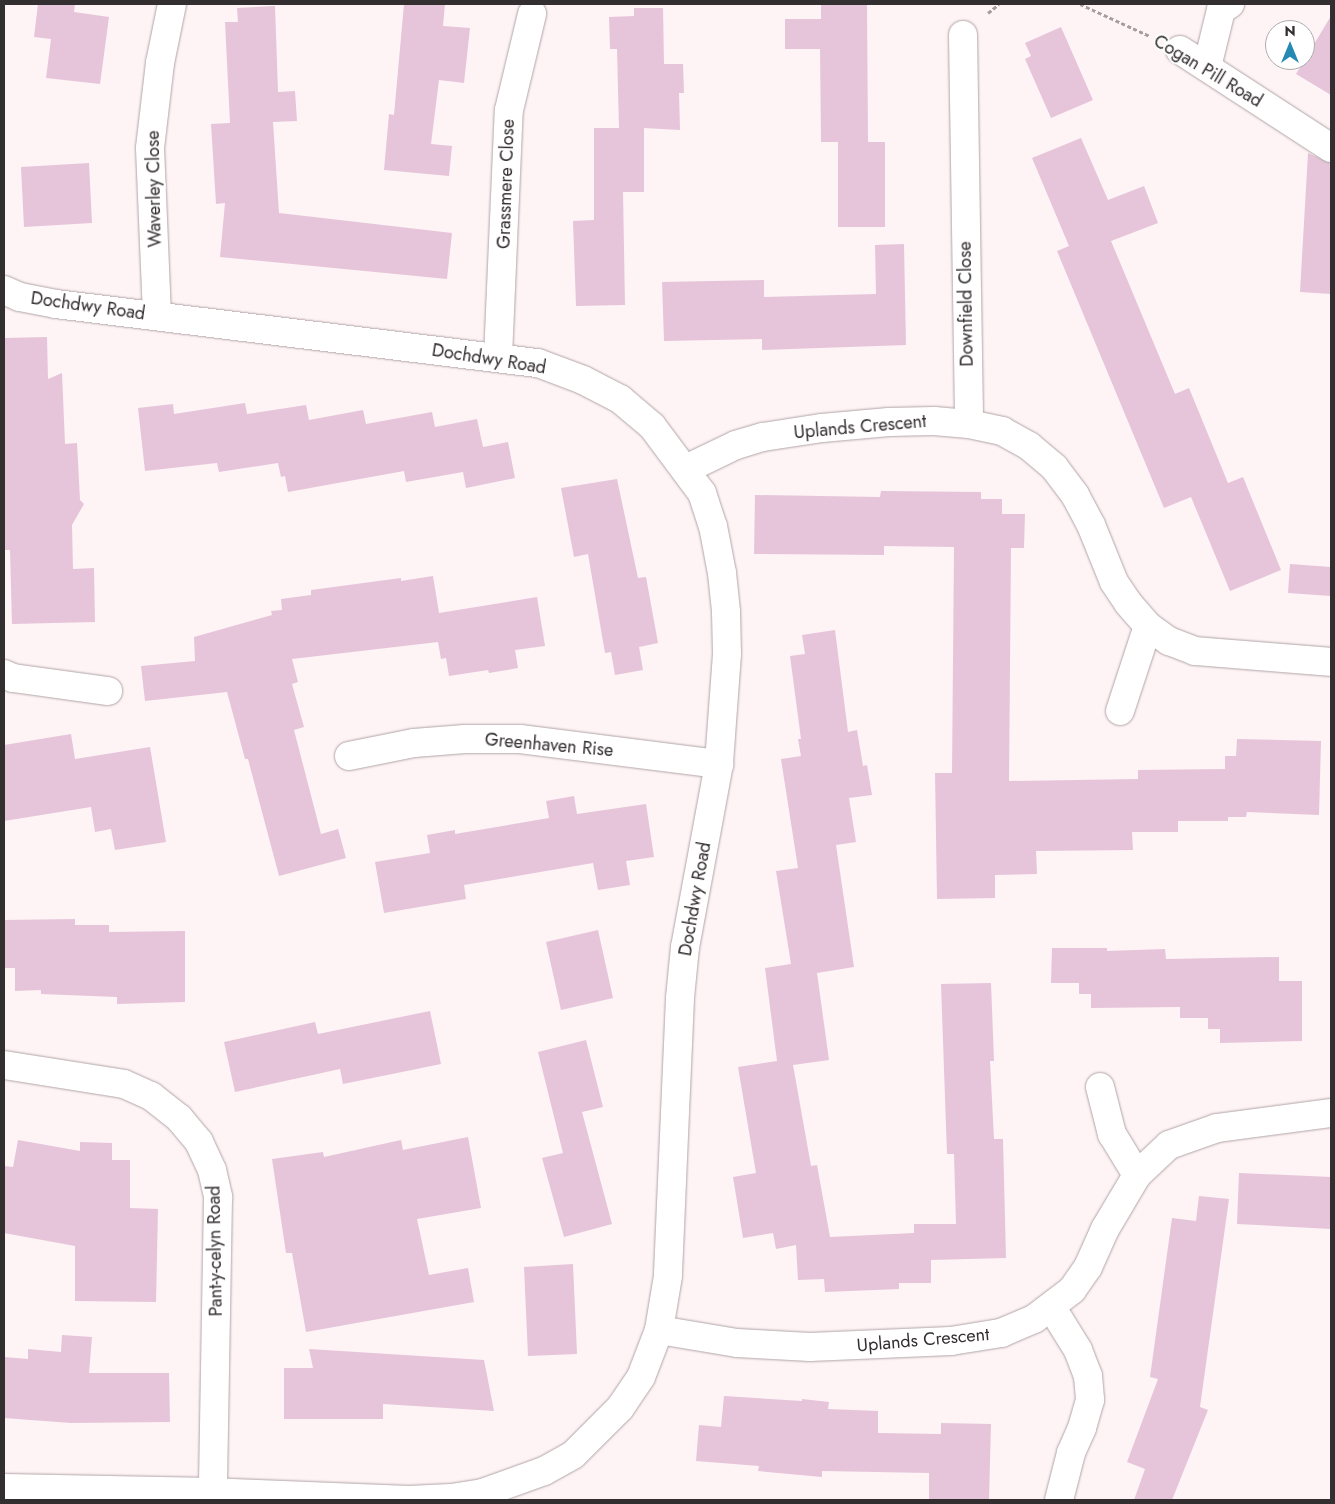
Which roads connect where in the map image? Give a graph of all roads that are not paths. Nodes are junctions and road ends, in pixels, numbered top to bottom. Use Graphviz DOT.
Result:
graph roads {
  1 [pos="172,4"];
  2 [pos="1230,4"];
  3 [pos="532,14"];
  4 [pos="963,36"];
  5 [pos="1180,50"];
  6 [pos="1206,67"];
  7 [pos="1331,148"];
  8 [pos="4,290"];
  9 [pos="158,315"];
  10 [pos="498,357"];
  11 [pos="968,424"];
  12 [pos="686,469"];
  13 [pos="1148,626"];
  14 [pos="1331,662"];
  15 [pos="4,674"];
  16 [pos="108,691"];
  17 [pos="1120,711"];
  18 [pos="349,756"];
  19 [pos="719,764"];
  20 [pos="4,1065"];
  21 [pos="1100,1087"];
  22 [pos="1331,1113"];
  23 [pos="1137,1174"];
  24 [pos="1052,1308"];
  25 [pos="659,1330"];
  26 [pos="4,1488"];
  27 [pos="213,1492"];
  28 [pos="484,1497"];
  29 [pos="1059,1500"];
  1 -- 9 [label="street, Waverley Close"];
  2 -- 6 [label="street"];
  3 -- 10 [label="street, Grassmere Close"];
  4 -- 11 [label="street, Downfield Close"];
  5 -- 6 [label="street, Cogan Pill Road"];
  6 -- 7 [label="street, Cogan Pill Road"];
  8 -- 9 [label="street, Dochdwy Road"];
  9 -- 10 [label="street, Dochdwy Road"];
  10 -- 12 [label="street, Dochdwy Road"];
  11 -- 12 [label="street, Uplands Crescent"];
  11 -- 13 [label="street, Uplands Crescent"];
  12 -- 19 [label="street, Dochdwy Road"];
  13 -- 14 [label="street, Uplands Crescent"];
  13 -- 17 [label="street"];
  15 -- 16 [label="street"];
  18 -- 19 [label="street, Greenhaven Rise"];
  19 -- 25 [label="street, Dochdwy Road"];
  20 -- 27 [label="street, Pant-y-celyn Road"];
  21 -- 23 [label="street"];
  22 -- 23 [label="street, Uplands Crescent"];
  23 -- 24 [label="street, Uplands Crescent"];
  24 -- 25 [label="street, Uplands Crescent"];
  24 -- 29 [label="street"];
  25 -- 28 [label="street, Dochdwy Road"];
  26 -- 27 [label="street, Dochdwy Road"];
  27 -- 28 [label="street, Dochdwy Road"];
}
